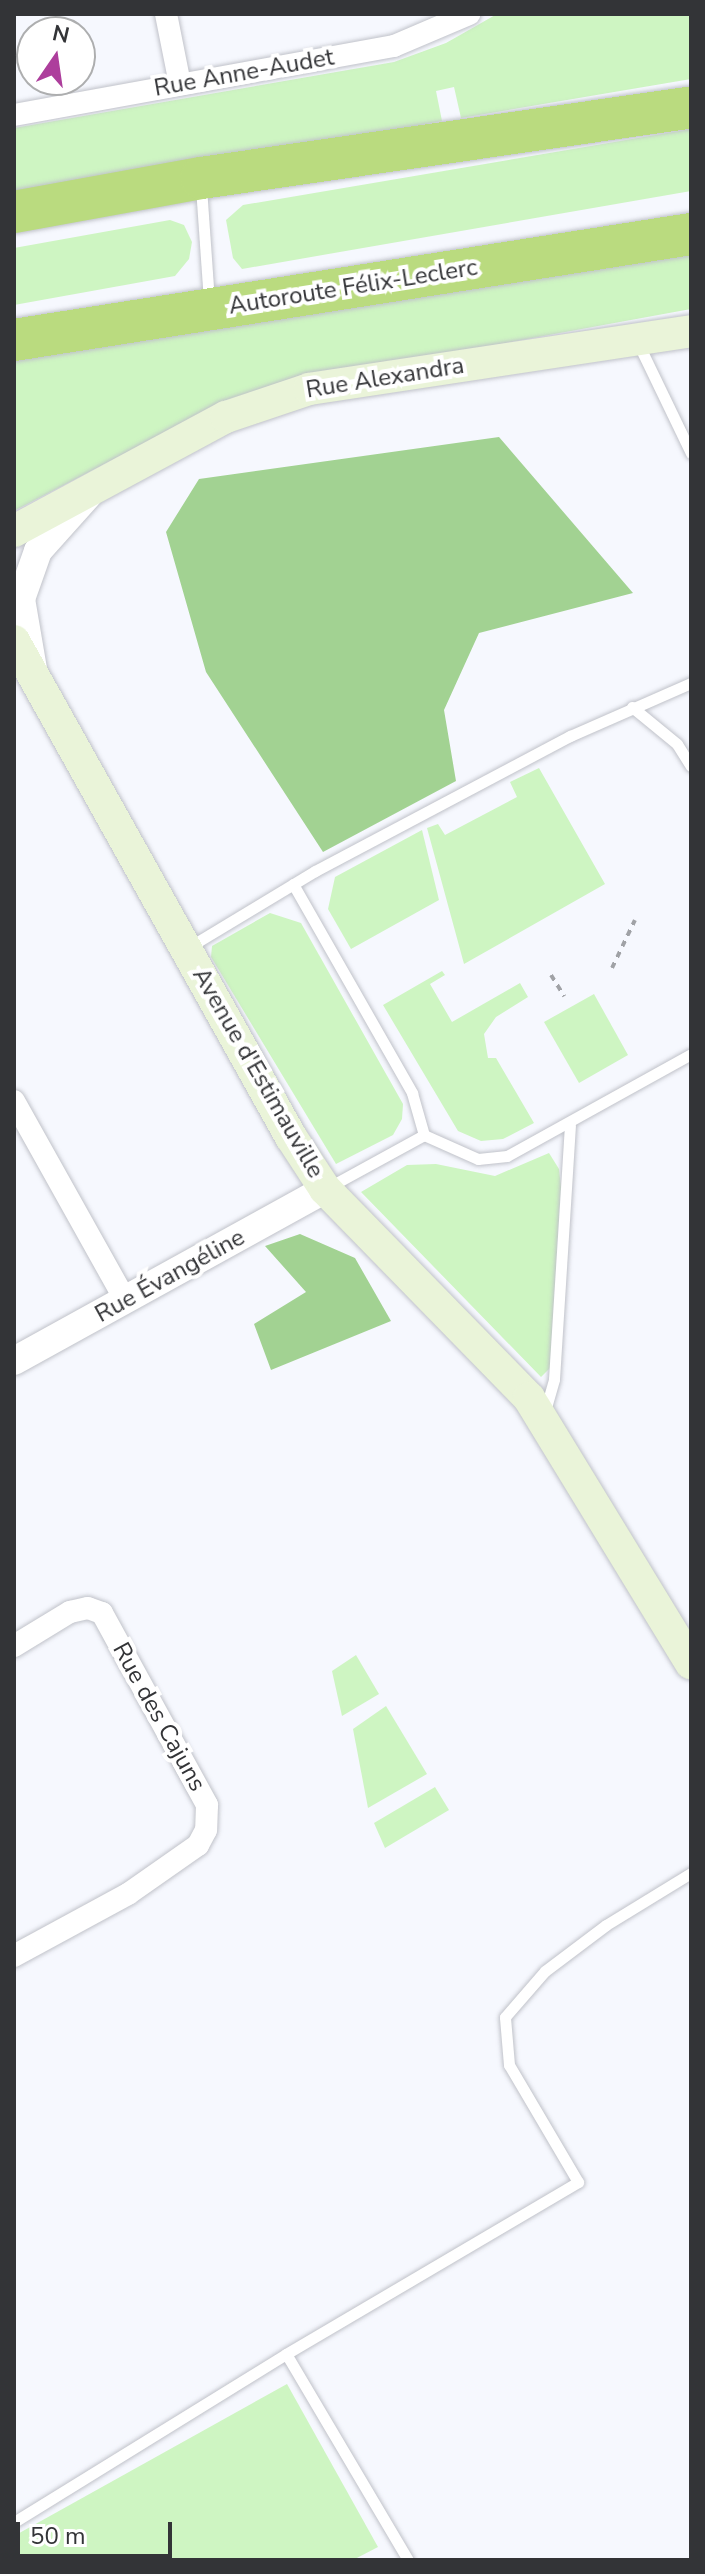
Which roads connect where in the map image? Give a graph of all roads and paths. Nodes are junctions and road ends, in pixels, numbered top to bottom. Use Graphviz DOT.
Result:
graph roads {
  1 [pos="166,14"];
  2 [pos="469,14"];
  3 [pos="180,84"];
  4 [pos="691,107"];
  5 [pos="14,115"];
  6 [pos="201,178"];
  7 [pos="14,212"];
  8 [pos="691,234"];
  9 [pos="209,310"];
  10 [pos="691,331"];
  11 [pos="636,339"];
  12 [pos="14,340"];
  13 [pos="691,453"];
  14 [pos="90,493"];
  15 [pos="14,531"];
  16 [pos="14,641"];
  17 [pos="34,678"];
  18 [pos="691,683"];
  19 [pos="632,707"];
  20 [pos="691,766"];
  21 [pos="293,884"];
  22 [pos="635,920"];
  23 [pos="186,949"];
  24 [pos="612,968"];
  25 [pos="551,975"];
  26 [pos="564,996"];
  27 [pos="691,1054"];
  28 [pos="14,1101"];
  29 [pos="570,1126"];
  30 [pos="424,1135"];
  31 [pos="325,1189"];
  32 [pos="126,1301"];
  33 [pos="14,1361"];
  34 [pos="543,1418"];
  35 [pos="14,1646"];
  36 [pos="691,1663"];
  37 [pos="691,1873"];
  38 [pos="14,1956"];
  39 [pos="286,2354"];
  40 [pos="14,2522"];
  41 [pos="408,2560"];
  1 -- 3 [label="street"];
  2 -- 3 [label="street, Rue Anne-Audet"];
  3 -- 5 [label="street, Rue Anne-Audet"];
  4 -- 6 [label="highway"];
  6 -- 7 [label="highway"];
  6 -- 9 [label="lane"];
  8 -- 9 [label="highway, Autoroute Félix-Leclerc"];
  9 -- 12 [label="highway, Autoroute Félix-Leclerc"];
  10 -- 11 [label="main road, Rue Alexandra"];
  11 -- 13 [label="lane"];
  11 -- 14 [label="main road, Rue Alexandra"];
  14 -- 15 [label="main road, Rue Alexandra"];
  14 -- 17 [label="street"];
  16 -- 17 [label="main road, Avenue d'Estimauville"];
  17 -- 23 [label="main road, Avenue d'Estimauville"];
  18 -- 19 [label="lane"];
  19 -- 20 [label="lane"];
  19 -- 21 [label="lane"];
  21 -- 23 [label="lane"];
  21 -- 30 [label="lane"];
  22 -- 24 [label="path"];
  23 -- 31 [label="main road, Avenue d'Estimauville"];
  25 -- 26 [label="path"];
  27 -- 29 [label="lane"];
  28 -- 32 [label="street"];
  29 -- 30 [label="lane"];
  29 -- 34 [label="lane"];
  30 -- 31 [label="lane"];
  31 -- 32 [label="street, Rue Évangéline"];
  31 -- 34 [label="main road, Avenue d'Estimauville"];
  32 -- 33 [label="street, Rue Évangéline"];
  34 -- 36 [label="main road, Avenue d'Estimauville"];
  35 -- 38 [label="street, Rue des Cajuns"];
  37 -- 39 [label="lane"];
  39 -- 40 [label="lane"];
  39 -- 41 [label="lane"];
}
